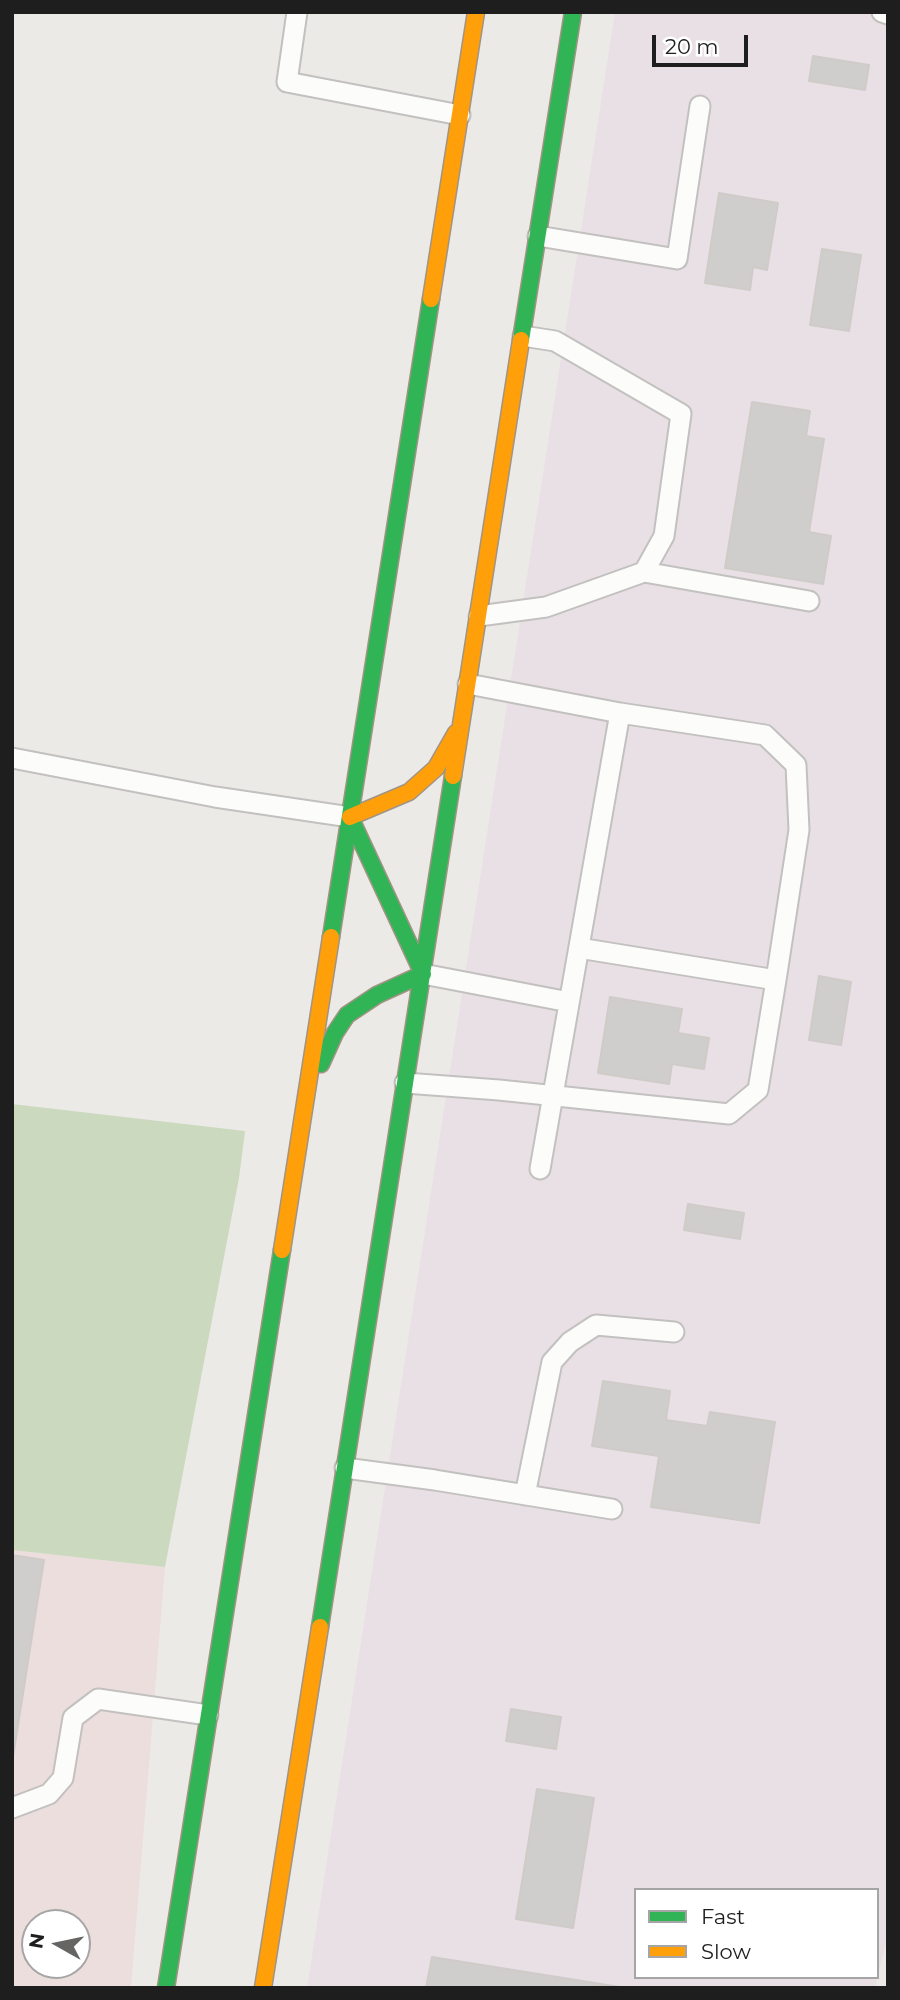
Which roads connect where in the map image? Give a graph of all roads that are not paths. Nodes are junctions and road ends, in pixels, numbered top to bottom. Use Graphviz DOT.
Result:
graph roads {
  1 [pos="297,12"];
  2 [pos="476,12"];
  3 [pos="573,12"];
  4 [pos="881,12"];
  5 [pos="888,14"];
  6 [pos="700,106"];
  7 [pos="460,115"];
  8 [pos="538,236"];
  9 [pos="523,336"];
  10 [pos="644,572"];
  11 [pos="809,601"];
  12 [pos="479,616"];
  13 [pos="468,684"];
  14 [pos="620,713"];
  15 [pos="462,724"];
  16 [pos="12,758"];
  17 [pos="349,817"];
  18 [pos="579,948"];
  19 [pos="423,974"];
  20 [pos="776,980"];
  21 [pos="569,1002"];
  22 [pos="405,1083"];
  23 [pos="553,1096"];
  24 [pos="305,1099"];
  25 [pos="540,1169"];
  26 [pos="674,1332"];
  27 [pos="345,1468"];
  28 [pos="525,1495"];
  29 [pos="612,1509"];
  30 [pos="208,1715"];
  31 [pos="12,1808"];
  32 [pos="166,1988"];
  33 [pos="263,1988"];
  1 -- 7 [label="lane"];
  2 -- 7 [label="main road"];
  3 -- 8 [label="main road"];
  4 -- 5 [label="lane"];
  6 -- 8 [label="lane"];
  7 -- 17 [label="main road"];
  8 -- 9 [label="main road"];
  9 -- 10 [label="lane"];
  9 -- 12 [label="main road"];
  10 -- 11 [label="lane"];
  10 -- 12 [label="lane"];
  12 -- 13 [label="main road"];
  13 -- 14 [label="lane"];
  13 -- 15 [label="main road"];
  14 -- 18 [label="lane"];
  14 -- 20 [label="lane"];
  15 -- 17 [label="main road"];
  15 -- 19 [label="main road"];
  16 -- 17 [label="lane"];
  17 -- 19 [label="main road"];
  17 -- 24 [label="main road"];
  18 -- 20 [label="lane"];
  18 -- 21 [label="lane"];
  19 -- 21 [label="lane"];
  19 -- 22 [label="main road"];
  19 -- 24 [label="main road"];
  20 -- 23 [label="lane"];
  21 -- 23 [label="lane"];
  22 -- 23 [label="lane"];
  22 -- 27 [label="main road"];
  23 -- 25 [label="lane"];
  24 -- 30 [label="main road"];
  26 -- 28 [label="lane"];
  27 -- 28 [label="lane"];
  27 -- 33 [label="main road"];
  28 -- 29 [label="lane"];
  30 -- 31 [label="lane"];
  30 -- 32 [label="main road"];
}
